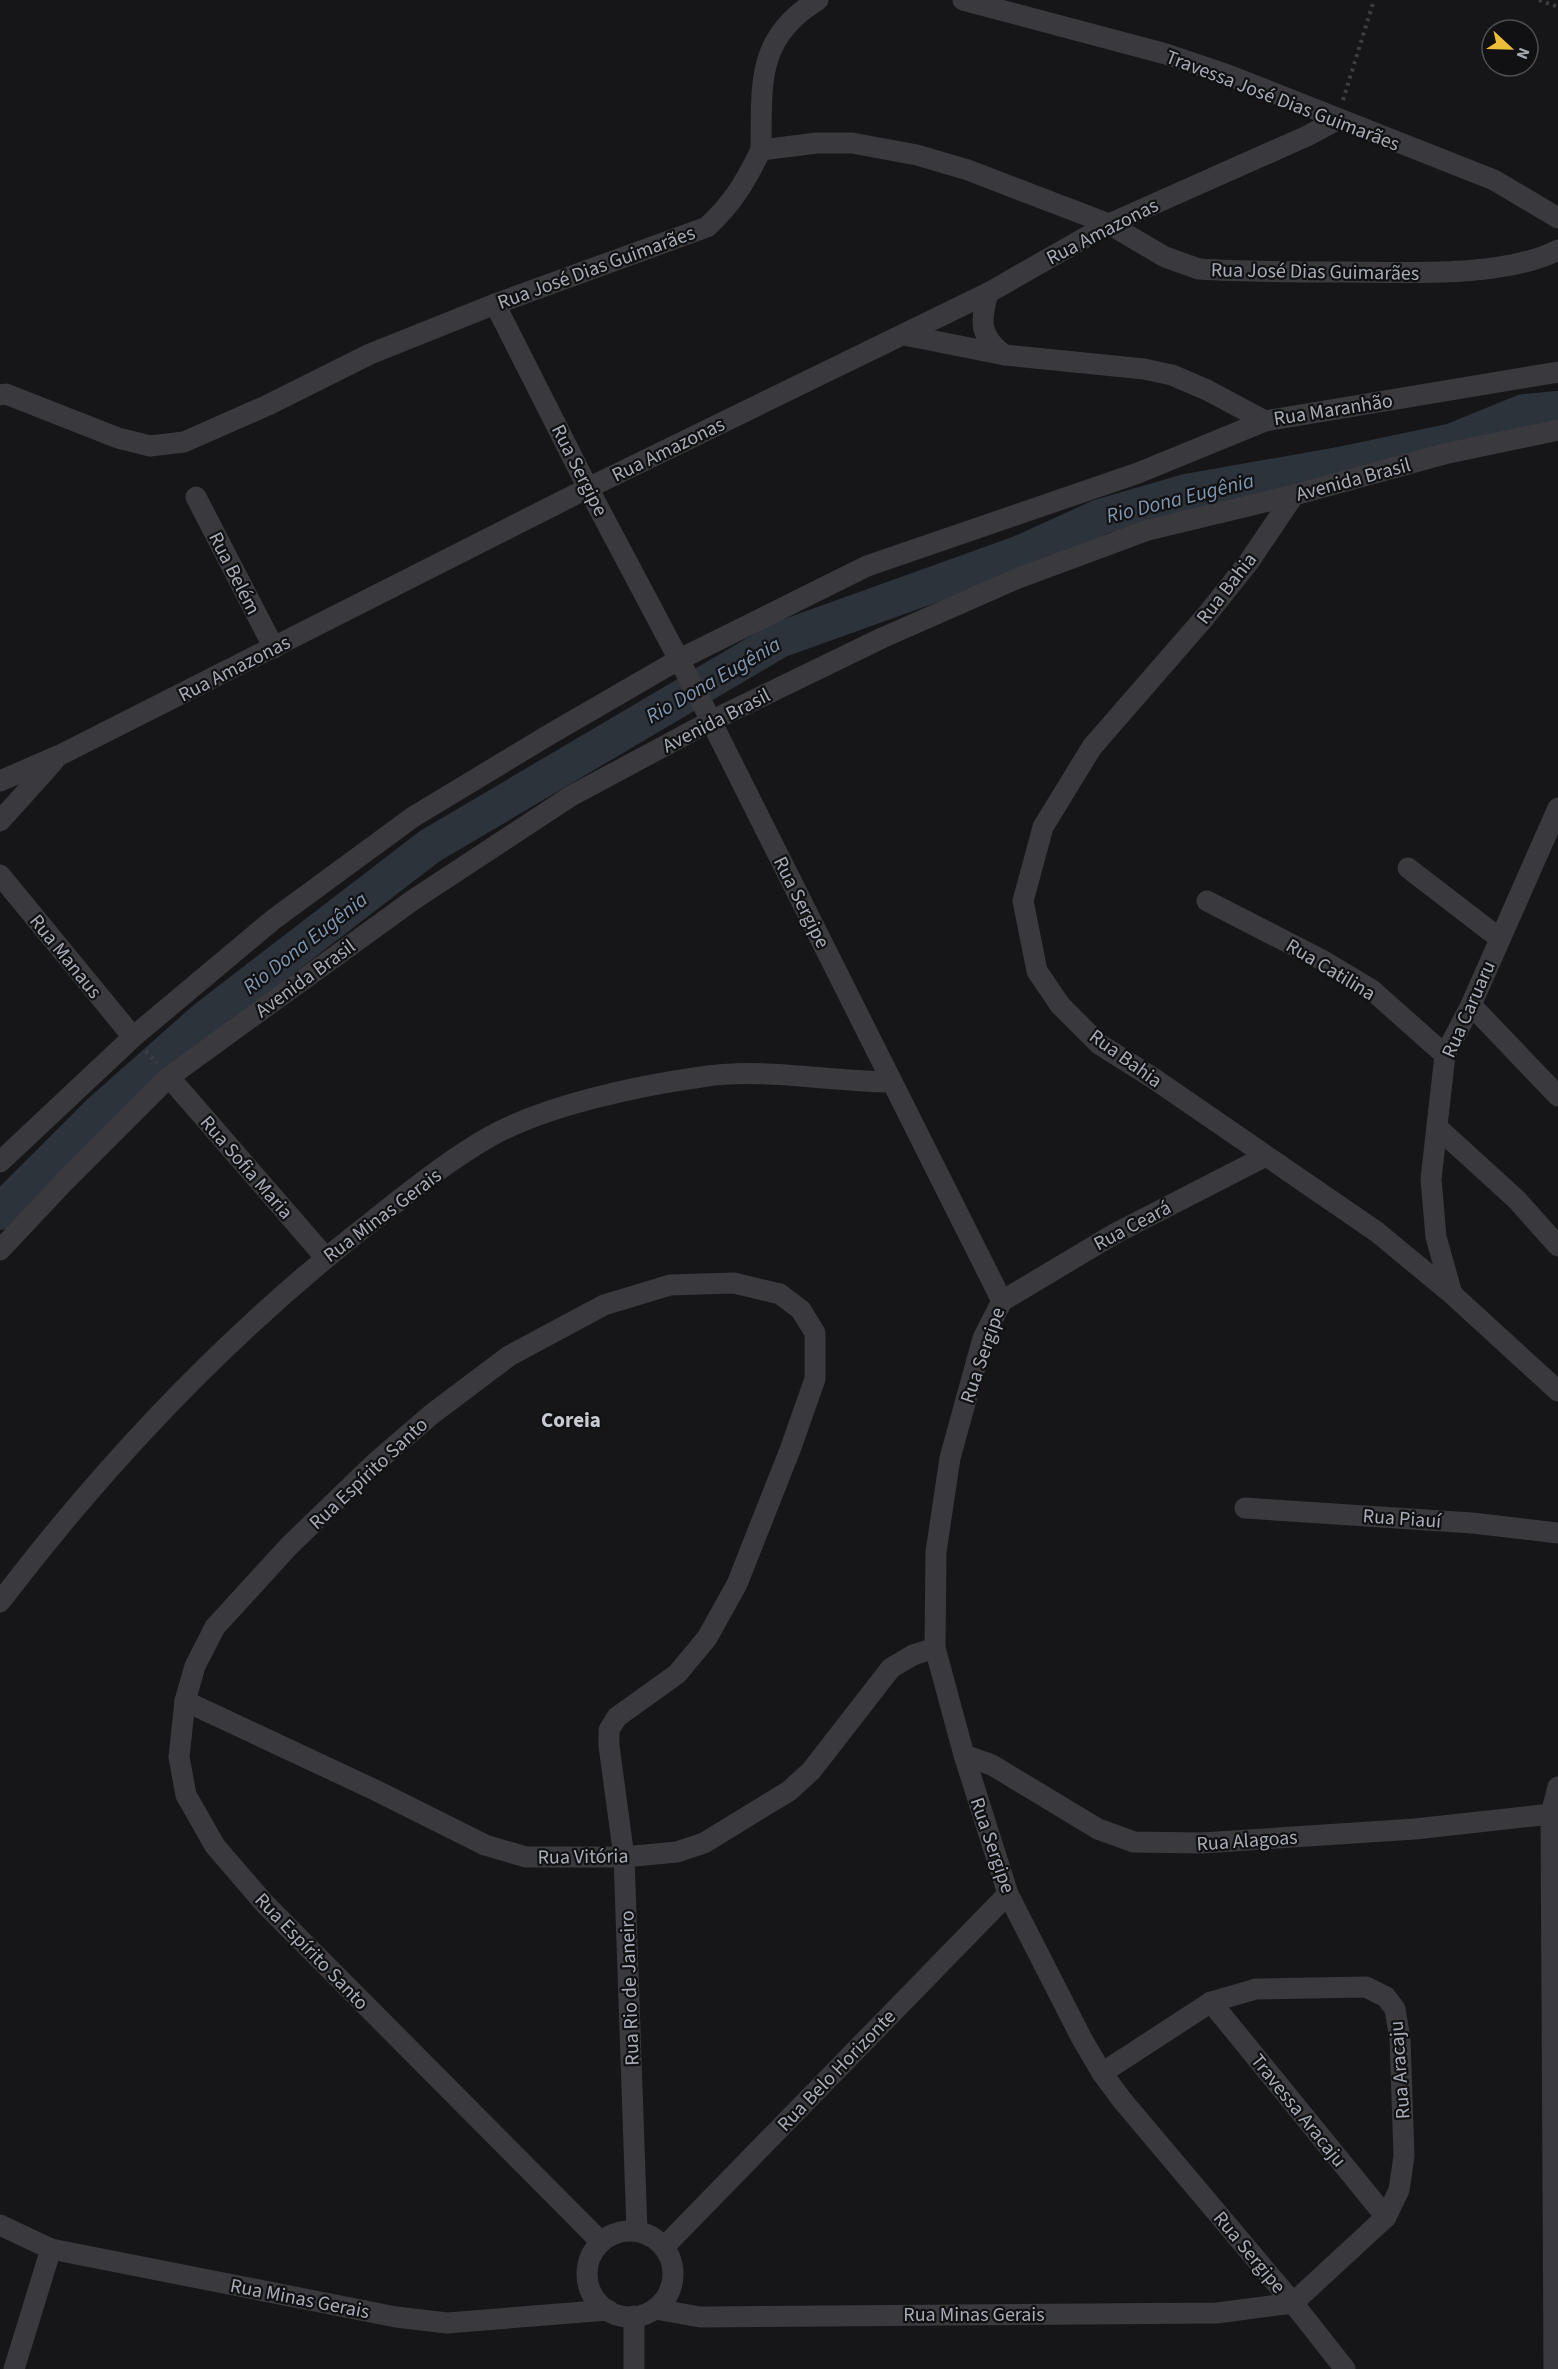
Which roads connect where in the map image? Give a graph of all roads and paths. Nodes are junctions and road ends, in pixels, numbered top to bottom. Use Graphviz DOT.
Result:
graph roads {
  1 [pos="818,0"];
  2 [pos="963,0"];
  3 [pos="1374,0"];
  4 [pos="1539,0"];
  5 [pos="1558,7"];
  6 [pos="1337,120"];
  7 [pos="761,150"];
  8 [pos="1558,218"];
  9 [pos="1109,224"];
  10 [pos="1558,250"];
  11 [pos="988,293"];
  12 [pos="495,303"];
  13 [pos="903,335"];
  14 [pos="1005,355"];
  15 [pos="1558,372"];
  16 [pos="0,395"];
  17 [pos="1265,421"];
  18 [pos="1558,430"];
  19 [pos="588,488"];
  20 [pos="1294,495"];
  21 [pos="196,497"];
  22 [pos="274,648"];
  23 [pos="681,665"];
  24 [pos="707,712"];
  25 [pos="60,755"];
  26 [pos="0,781"];
  27 [pos="1558,808"];
  28 [pos="0,821"];
  29 [pos="1408,868"];
  30 [pos="0,875"];
  31 [pos="1207,901"];
  32 [pos="1499,939"];
  33 [pos="1471,1005"];
  34 [pos="137,1041"];
  35 [pos="1445,1055"];
  36 [pos="166,1074"];
  37 [pos="892,1082"];
  38 [pos="1558,1096"];
  39 [pos="1437,1127"];
  40 [pos="1266,1156"];
  41 [pos="0,1162"];
  42 [pos="1558,1246"];
  43 [pos="0,1250"];
  44 [pos="325,1257"];
  45 [pos="1452,1294"];
  46 [pos="1002,1301"];
  47 [pos="1558,1391"];
  48 [pos="1245,1508"];
  49 [pos="1558,1533"];
  50 [pos="0,1602"];
  51 [pos="935,1648"];
  52 [pos="185,1701"];
  53 [pos="609,1746"];
  54 [pos="964,1755"];
  55 [pos="1558,1787"];
  56 [pos="1551,1814"];
  57 [pos="624,1857"];
  58 [pos="1008,1894"];
  59 [pos="1211,2002"];
  60 [pos="1102,2073"];
  61 [pos="1386,2217"];
  62 [pos="0,2225"];
  63 [pos="637,2231"];
  64 [pos="601,2242"];
  65 [pos="664,2247"];
  66 [pos="51,2249"];
  67 [pos="1293,2303"];
  68 [pos="655,2308"];
  69 [pos="608,2310"];
  70 [pos="634,2316"];
  71 [pos="14,2369"];
  72 [pos="634,2369"];
  73 [pos="1345,2369"];
  74 [pos="1554,2369"];
  1 -- 7 [label="street"];
  2 -- 6 [label="street, Travessa José Dias Guimarães"];
  3 -- 6 [label="path"];
  4 -- 5 [label="path"];
  6 -- 8 [label="street, Travessa José Dias Guimarães"];
  6 -- 9 [label="street, Rua Amazonas"];
  7 -- 9 [label="street, Rua José Dias Guimarães"];
  7 -- 12 [label="street, Rua José Dias Guimarães"];
  9 -- 10 [label="street, Rua José Dias Guimarães"];
  9 -- 11 [label="street, Rua Amazonas"];
  11 -- 13 [label="street, Rua Amazonas"];
  11 -- 14 [label="street"];
  12 -- 16 [label="street, Rua José Dias Guimarães"];
  12 -- 19 [label="street, Rua Sergipe"];
  13 -- 14 [label="street, Rua Maranhão"];
  13 -- 19 [label="street, Rua Amazonas"];
  14 -- 17 [label="street, Rua Maranhão"];
  15 -- 17 [label="street, Rua Maranhão"];
  17 -- 23 [label="street"];
  18 -- 20 [label="street, Avenida Brasil"];
  19 -- 22 [label="street, Rua Amazonas"];
  19 -- 23 [label="street, Rua Sergipe"];
  20 -- 24 [label="street, Avenida Brasil"];
  20 -- 40 [label="street, Rua Bahia"];
  21 -- 22 [label="street, Rua Belém"];
  22 -- 25 [label="street, Rua Amazonas"];
  23 -- 24 [label="street, Rua Sergipe"];
  23 -- 34 [label="street"];
  24 -- 36 [label="street, Avenida Brasil"];
  24 -- 37 [label="street, Rua Sergipe"];
  25 -- 26 [label="street, Rua Amazonas"];
  25 -- 28 [label="street"];
  27 -- 32 [label="street, Rua Caruaru"];
  29 -- 32 [label="street"];
  30 -- 34 [label="street, Rua Manaus"];
  31 -- 35 [label="street, Rua Catilina"];
  32 -- 33 [label="street, Rua Caruaru"];
  33 -- 35 [label="street, Rua Caruaru"];
  33 -- 38 [label="street"];
  34 -- 36 [label="path"];
  34 -- 41 [label="street"];
  35 -- 39 [label="street, Rua Caruaru"];
  36 -- 43 [label="street, Avenida Brasil"];
  36 -- 44 [label="street, Rua Sofia Maria"];
  37 -- 44 [label="street, Rua Minas Gerais"];
  37 -- 46 [label="street, Rua Sergipe"];
  39 -- 42 [label="street"];
  39 -- 45 [label="street, Rua Caruaru"];
  40 -- 45 [label="street, Rua Bahia"];
  40 -- 46 [label="street, Rua Ceará"];
  44 -- 50 [label="street, Rua Minas Gerais"];
  45 -- 47 [label="street, Rua Bahia"];
  46 -- 51 [label="street, Rua Sergipe"];
  48 -- 49 [label="street, Rua Piauí"];
  51 -- 54 [label="street, Rua Sergipe"];
  51 -- 57 [label="street, Rua Vitória"];
  52 -- 53 [label="street, Rua Espírito Santo"];
  52 -- 57 [label="street, Rua Vitória"];
  52 -- 64 [label="street, Rua Espírito Santo"];
  53 -- 57 [label="street, Rua Rio de Janeiro"];
  54 -- 56 [label="street, Rua Alagoas"];
  54 -- 58 [label="street, Rua Sergipe"];
  55 -- 56 [label="street"];
  56 -- 74 [label="street"];
  57 -- 63 [label="street, Rua Rio de Janeiro"];
  58 -- 60 [label="street, Rua Sergipe"];
  58 -- 65 [label="street, Rua Belo Horizonte"];
  59 -- 60 [label="street, Rua Aracaju"];
  59 -- 61 [label="street, Travessa Aracaju"];
  59 -- 61 [label="street, Rua Aracaju"];
  60 -- 67 [label="street, Rua Sergipe"];
  61 -- 67 [label="street, Rua Aracaju"];
  62 -- 66 [label="street, Rua Minas Gerais"];
  63 -- 64 [label="street"];
  63 -- 65 [label="street"];
  64 -- 69 [label="street"];
  65 -- 68 [label="street"];
  66 -- 69 [label="street, Rua Minas Gerais"];
  66 -- 71 [label="street"];
  67 -- 68 [label="street, Rua Minas Gerais"];
  67 -- 73 [label="street, Rua Sergipe"];
  68 -- 70 [label="street"];
  69 -- 70 [label="street"];
  70 -- 72 [label="street"];
}
